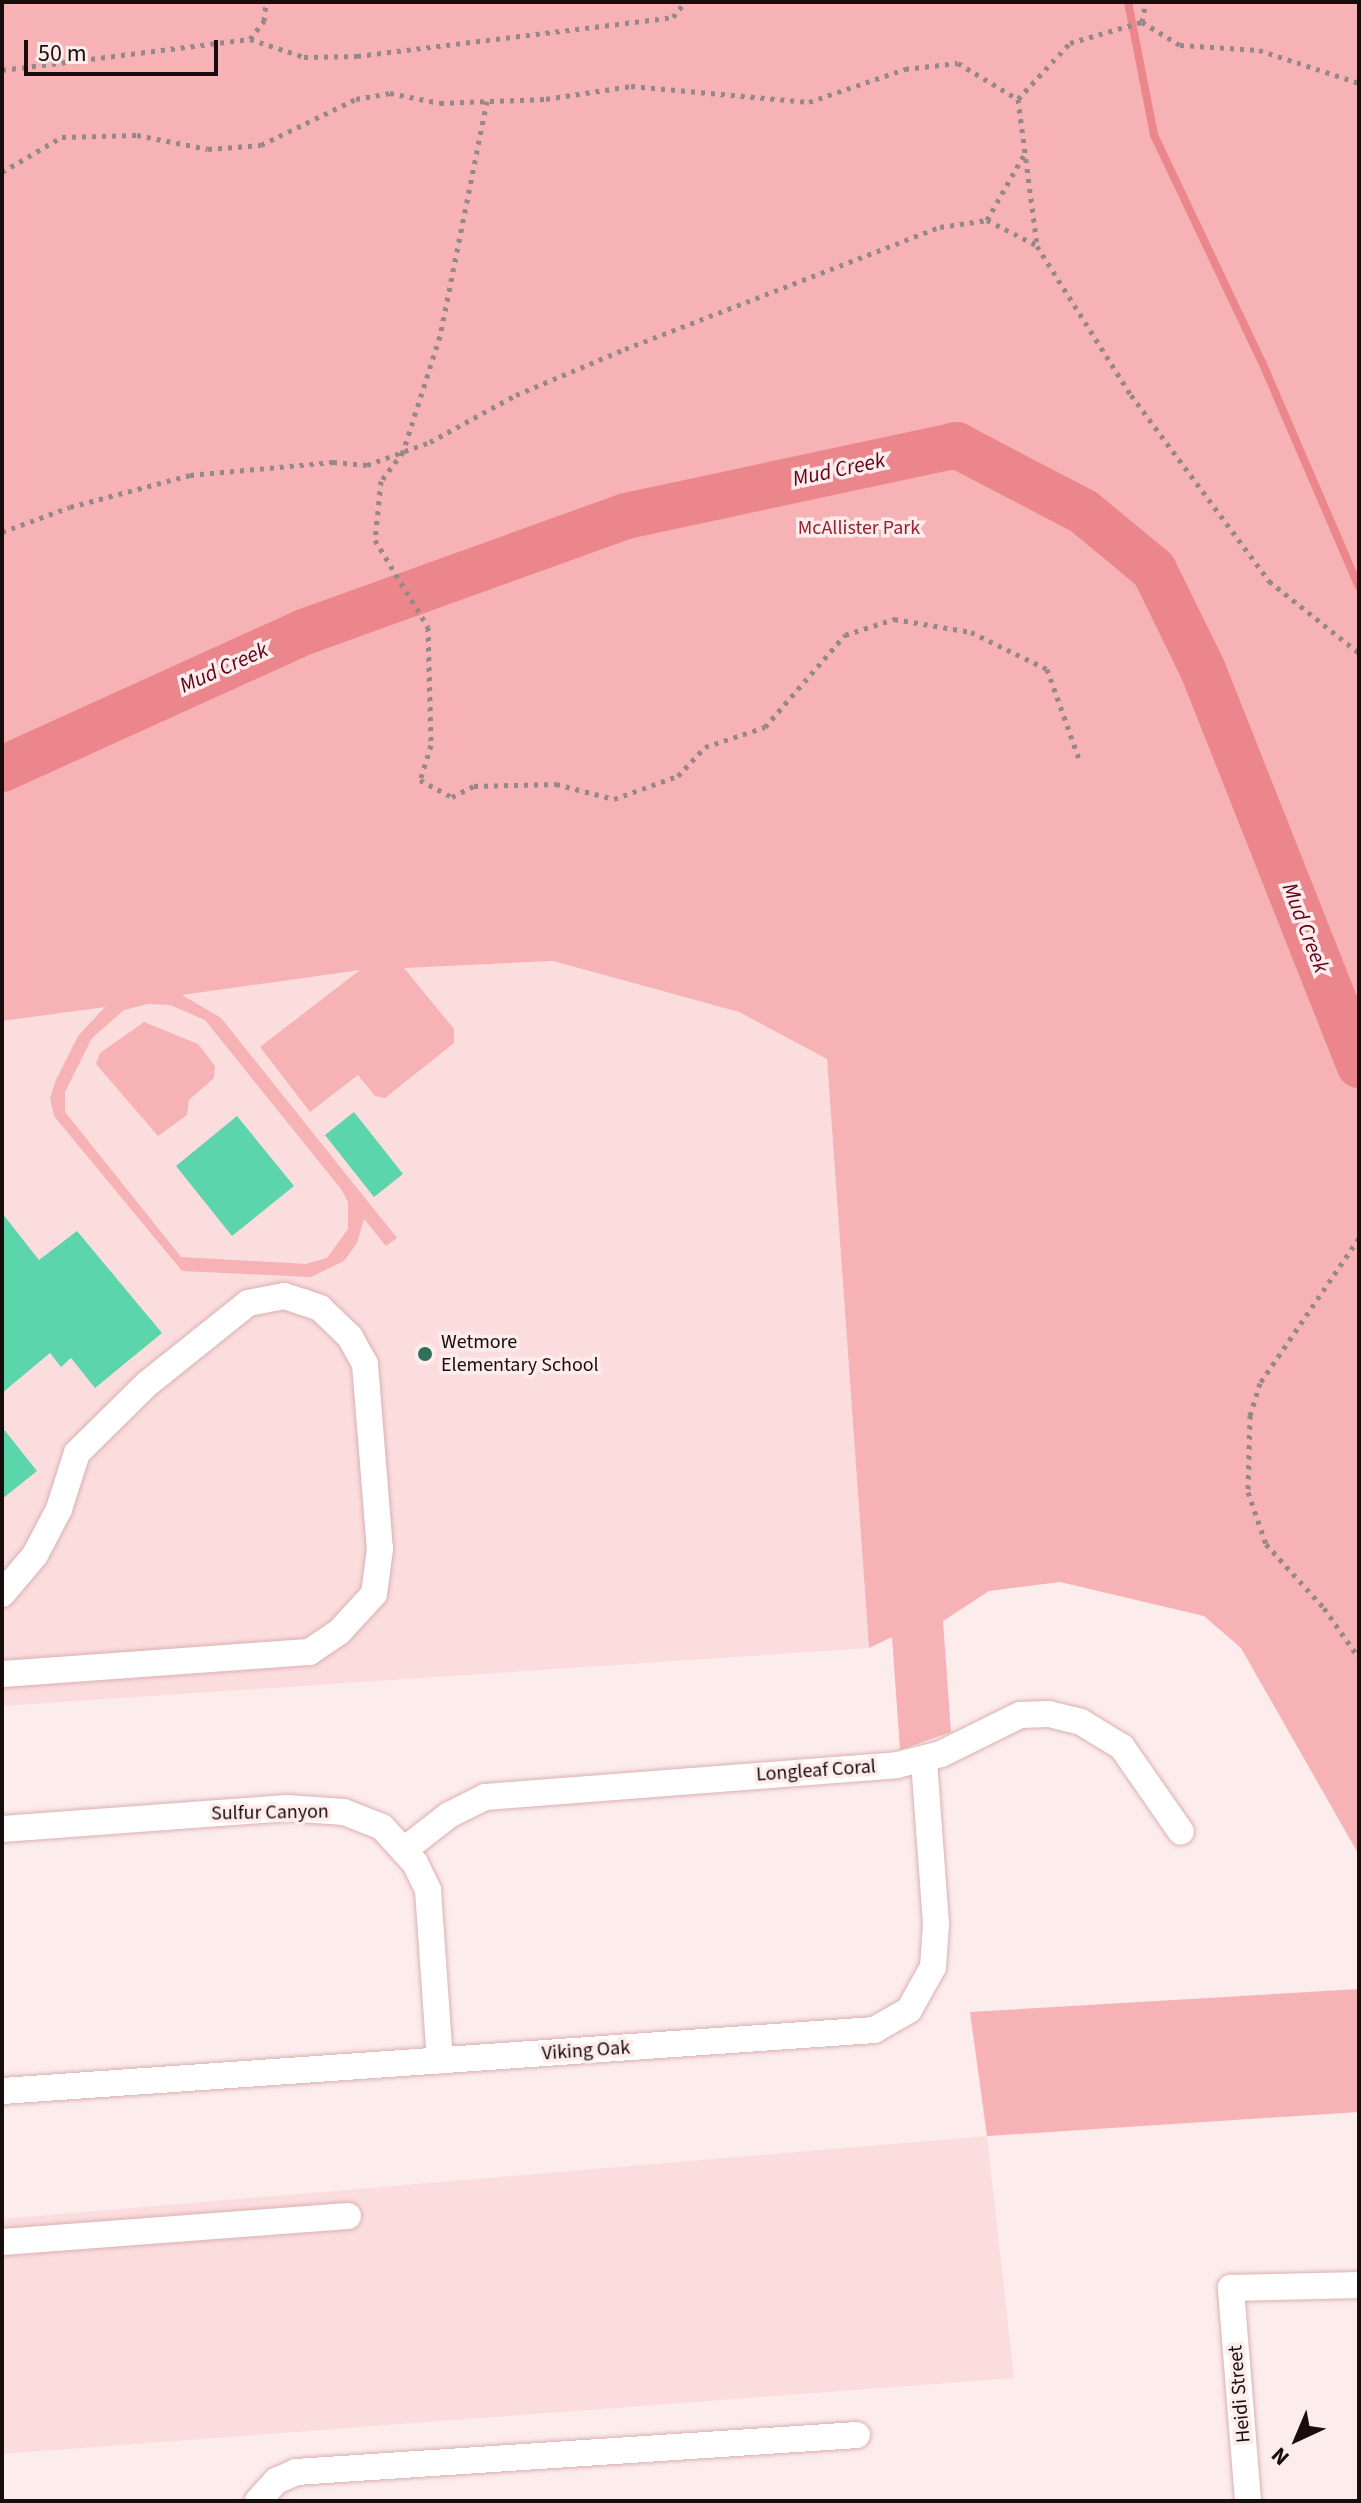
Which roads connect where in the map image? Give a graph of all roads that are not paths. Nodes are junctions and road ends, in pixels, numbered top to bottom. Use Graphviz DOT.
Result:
graph roads {
  1 [pos="2,1594"];
  2 [pos="2,1674"];
  3 [pos="924,1760"];
  4 [pos="2,1829"];
  5 [pos="1181,1832"];
  6 [pos="404,1850"];
  7 [pos="440,2061"];
  8 [pos="2,2091"];
  9 [pos="348,2216"];
  10 [pos="2,2242"];
  11 [pos="1359,2285"];
  12 [pos="857,2435"];
  13 [pos="258,2501"];
  14 [pos="1248,2501"];
  1 -- 2 [label="street"];
  3 -- 5 [label="street, Longleaf Coral"];
  3 -- 6 [label="street, Longleaf Coral"];
  3 -- 7 [label="street, Viking Oak"];
  4 -- 6 [label="street, Sulfur Canyon"];
  6 -- 7 [label="street, Sulfur Canyon"];
  7 -- 8 [label="street, Viking Oak"];
  9 -- 10 [label="street"];
  11 -- 14 [label="street, Heidi Street"];
  12 -- 13 [label="street"];
}
